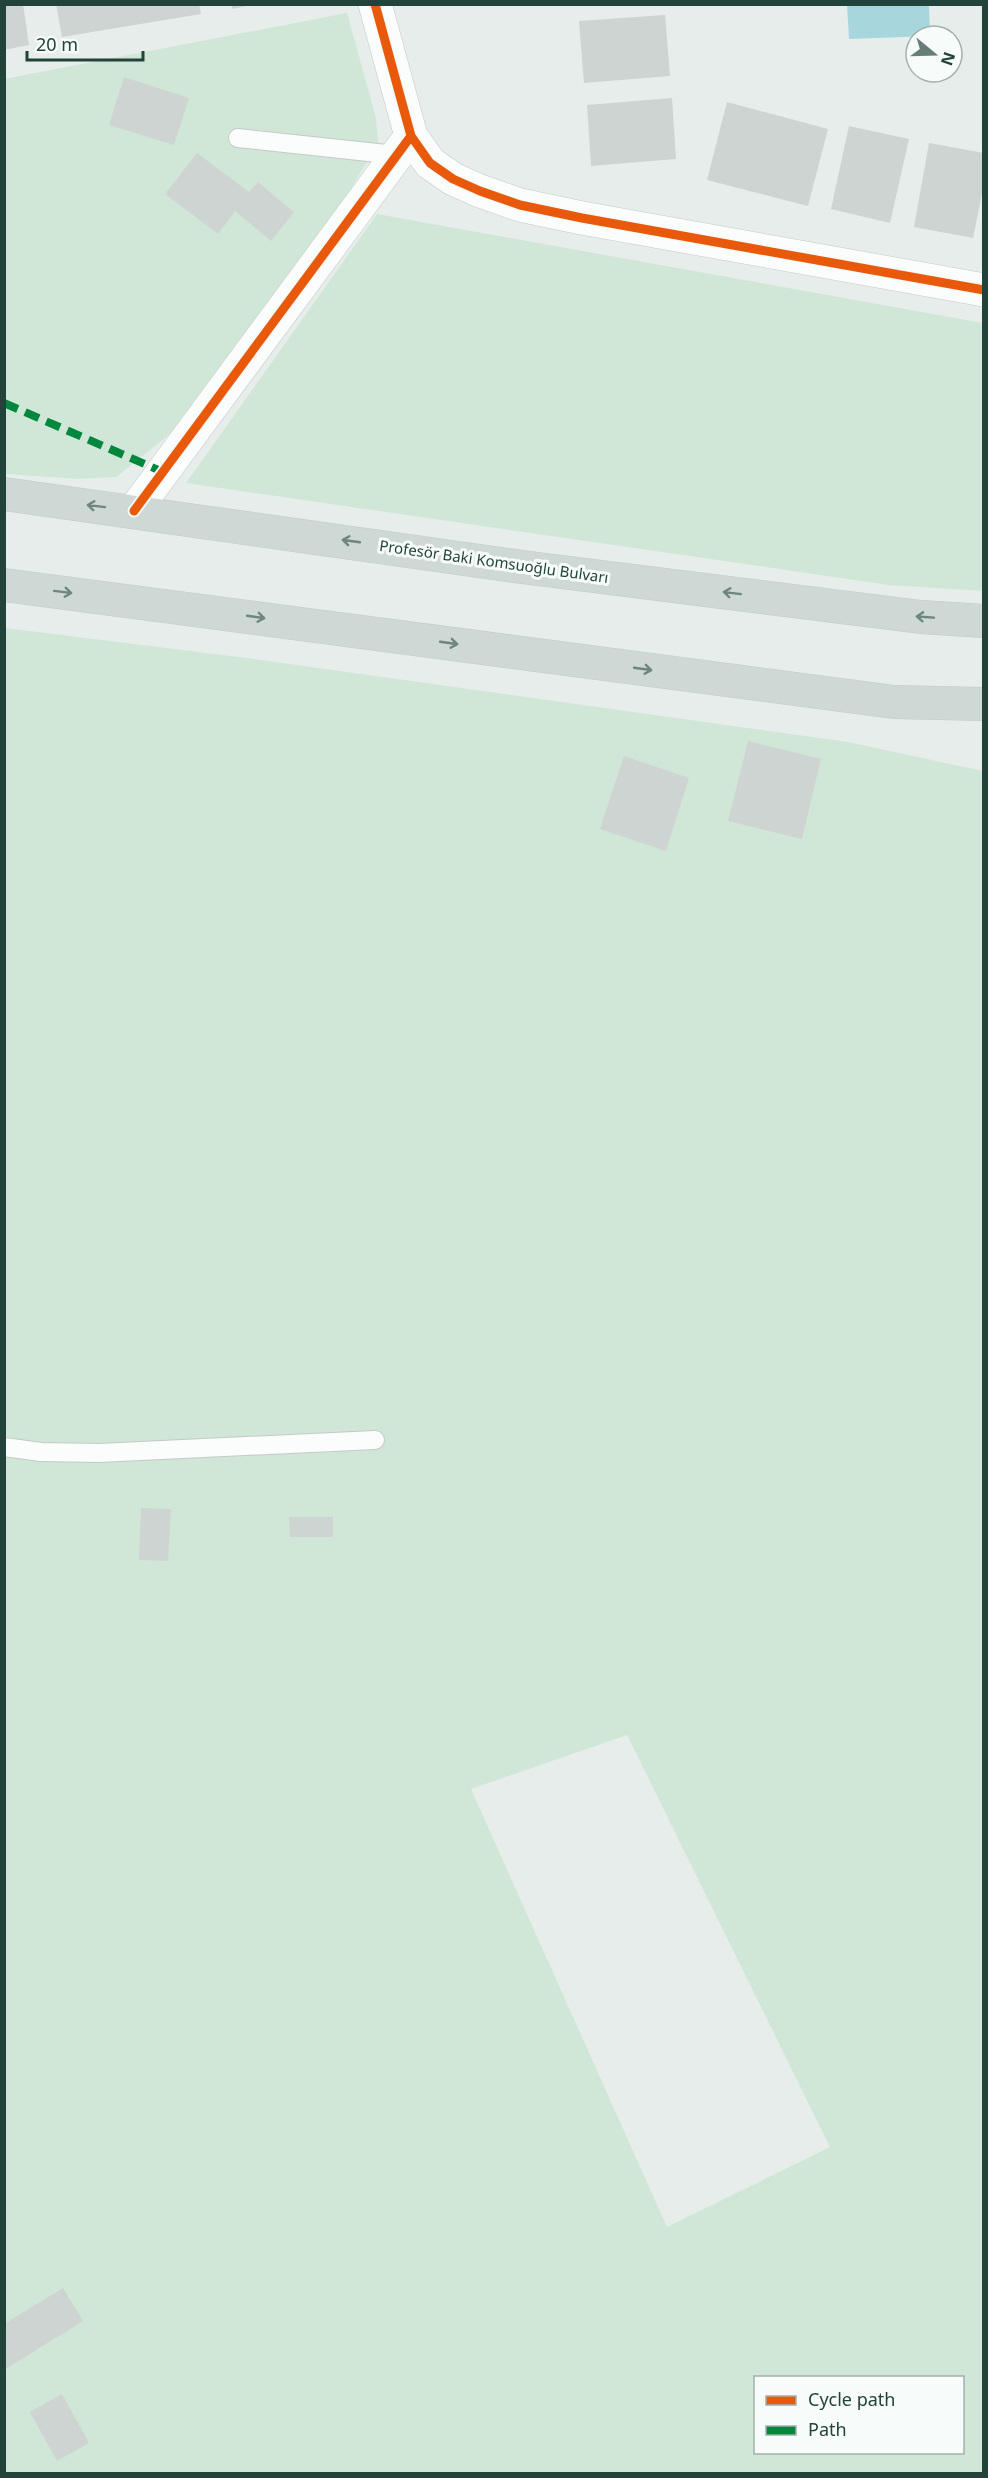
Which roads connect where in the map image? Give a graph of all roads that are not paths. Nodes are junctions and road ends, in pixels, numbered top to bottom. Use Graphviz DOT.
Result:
graph roads {
  1 [pos="375,4"];
  2 [pos="238,138"];
  3 [pos="404,146"];
  4 [pos="984,290"];
  5 [pos="4,494"];
  6 [pos="134,511"];
  7 [pos="4,585"];
  8 [pos="984,621"];
  9 [pos="984,704"];
  10 [pos="375,1440"];
  11 [pos="4,1447"];
  1 -- 3 [label="street"];
  2 -- 3 [label="lane"];
  3 -- 4 [label="street"];
  3 -- 6 [label="street"];
  6 -- 5 [label="main road, Profesör Baki Komsuoğlu Bulvarı, one-way"];
  8 -- 6 [label="main road, Profesör Baki Komsuoğlu Bulvarı, one-way"];
  7 -- 9 [label="main road, one-way"];
  10 -- 11 [label="lane"];
}
